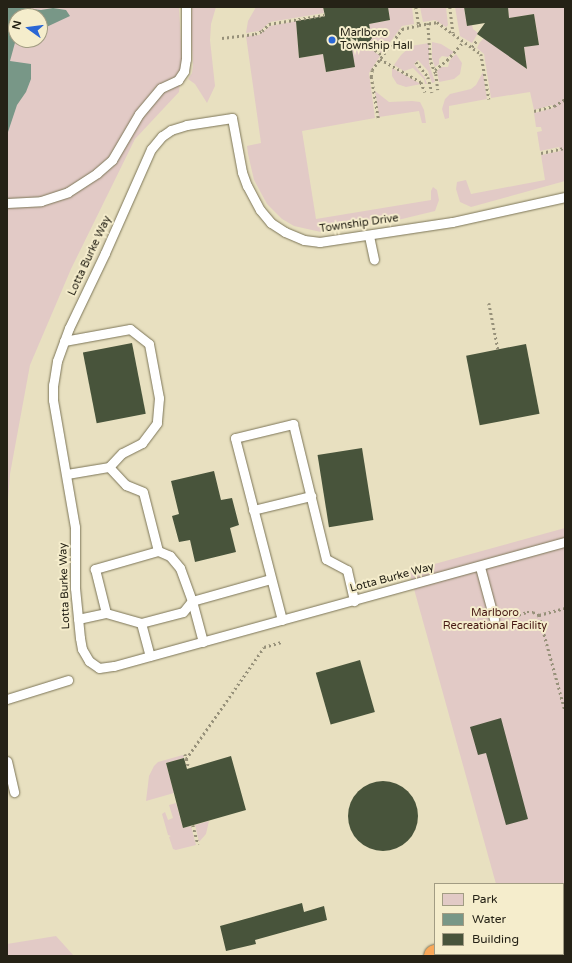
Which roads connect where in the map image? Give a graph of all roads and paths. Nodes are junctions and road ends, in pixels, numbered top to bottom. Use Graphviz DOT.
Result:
graph roads {
  1 [pos="186,7"];
  2 [pos="416,7"];
  3 [pos="450,7"];
  4 [pos="324,15"];
  5 [pos="428,23"];
  6 [pos="419,25"];
  7 [pos="453,33"];
  8 [pos="222,38"];
  9 [pos="477,40"];
  10 [pos="464,41"];
  11 [pos="367,44"];
  12 [pos="472,47"];
  13 [pos="382,55"];
  14 [pos="380,59"];
  15 [pos="416,62"];
  16 [pos="434,70"];
  17 [pos="438,90"];
  18 [pos="425,92"];
  19 [pos="432,92"];
  20 [pos="489,99"];
  21 [pos="565,99"];
  22 [pos="534,111"];
  23 [pos="232,118"];
  24 [pos="378,118"];
  25 [pos="565,148"];
  26 [pos="541,153"];
  27 [pos="565,197"];
  28 [pos="7,203"];
  29 [pos="369,236"];
  30 [pos="374,259"];
  31 [pos="489,303"];
  32 [pos="64,341"];
  33 [pos="498,349"];
  34 [pos="109,467"];
  35 [pos="67,474"];
  36 [pos="311,496"];
  37 [pos="253,510"];
  38 [pos="565,542"];
  39 [pos="158,551"];
  40 [pos="480,566"];
  41 [pos="271,579"];
  42 [pos="192,601"];
  43 [pos="354,601"];
  44 [pos="565,608"];
  45 [pos="106,613"];
  46 [pos="538,615"];
  47 [pos="514,616"];
  48 [pos="78,619"];
  49 [pos="494,619"];
  50 [pos="282,620"];
  51 [pos="141,623"];
  52 [pos="203,642"];
  53 [pos="282,642"];
  54 [pos="150,656"];
  55 [pos="68,680"];
  56 [pos="7,698"];
  57 [pos="565,709"];
  58 [pos="185,754"];
  59 [pos="186,759"];
  60 [pos="7,761"];
  61 [pos="189,768"];
  62 [pos="14,792"];
  63 [pos="193,825"];
  64 [pos="198,844"];
  1 -- 28 [label="lane"];
  2 -- 6 [label="path"];
  3 -- 7 [label="path"];
  4 -- 8 [label="path"];
  5 -- 6 [label="path"];
  5 -- 7 [label="path"];
  5 -- 16 [label="path"];
  6 -- 13 [label="path"];
  7 -- 10 [label="path"];
  9 -- 12 [label="path"];
  10 -- 12 [label="path"];
  10 -- 16 [label="path"];
  11 -- 13 [label="path"];
  12 -- 20 [label="path"];
  13 -- 14 [label="path"];
  14 -- 18 [label="path"];
  14 -- 24 [label="path"];
  15 -- 19 [label="path"];
  16 -- 17 [label="path"];
  21 -- 22 [label="path"];
  23 -- 29 [label="lane, Township Drive"];
  23 -- 32 [label="lane, Lotta Burke Way"];
  25 -- 26 [label="path"];
  27 -- 29 [label="lane, Township Drive"];
  29 -- 30 [label="lane"];
  31 -- 33 [label="path"];
  32 -- 34 [label="lane"];
  32 -- 35 [label="lane, Lotta Burke Way"];
  34 -- 35 [label="lane"];
  34 -- 39 [label="lane"];
  35 -- 48 [label="lane, Lotta Burke Way"];
  36 -- 37 [label="lane"];
  36 -- 37 [label="lane"];
  36 -- 43 [label="lane"];
  37 -- 41 [label="lane"];
  38 -- 40 [label="lane, Lotta Burke Way"];
  39 -- 42 [label="lane"];
  39 -- 45 [label="lane"];
  40 -- 43 [label="lane, Lotta Burke Way"];
  40 -- 49 [label="lane"];
  41 -- 42 [label="lane"];
  41 -- 50 [label="lane"];
  42 -- 51 [label="lane"];
  42 -- 52 [label="lane"];
  43 -- 50 [label="lane, Lotta Burke Way"];
  44 -- 46 [label="path"];
  45 -- 48 [label="lane"];
  45 -- 51 [label="lane"];
  46 -- 47 [label="path"];
  46 -- 57 [label="path"];
  48 -- 54 [label="lane, Lotta Burke Way"];
  50 -- 52 [label="lane, Lotta Burke Way"];
  51 -- 54 [label="lane"];
  52 -- 54 [label="lane, Lotta Burke Way"];
  53 -- 59 [label="path"];
  55 -- 56 [label="lane"];
  58 -- 59 [label="path"];
  59 -- 61 [label="path"];
  60 -- 62 [label="lane"];
  63 -- 64 [label="path"];
}
